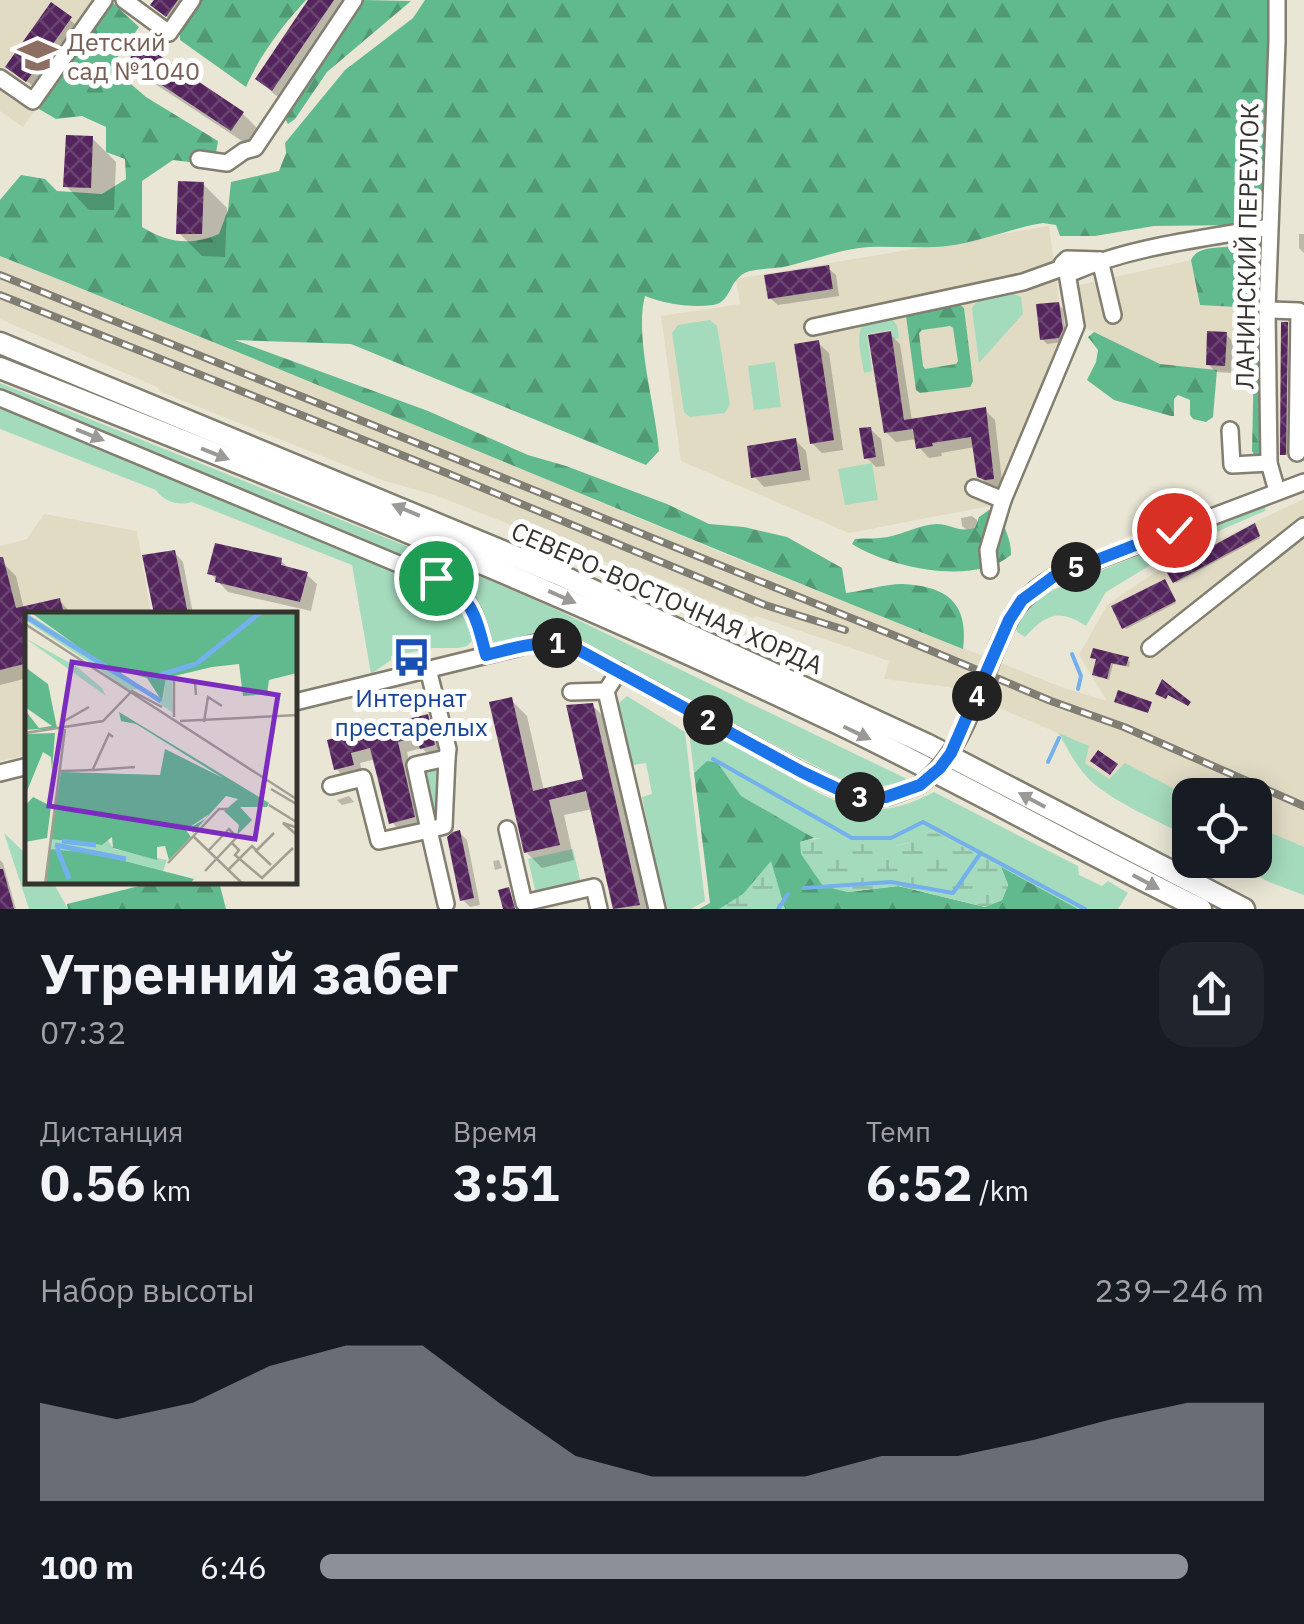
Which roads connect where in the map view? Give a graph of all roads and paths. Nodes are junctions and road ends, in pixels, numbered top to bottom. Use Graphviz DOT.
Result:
graph roads {
  1 [pos="104,0"];
  2 [pos="124,0"];
  3 [pos="192,0"];
  4 [pos="354,0"];
  5 [pos="1277,0"];
  6 [pos="0,78"];
  7 [pos="199,158"];
  8 [pos="1269,227"];
  9 [pos="1100,260"];
  10 [pos="1064,270"];
  11 [pos="1267,310"];
  12 [pos="1113,315"];
  13 [pos="813,327"];
  14 [pos="0,343"];
  15 [pos="0,368"];
  16 [pos="0,398"];
  17 [pos="1230,430"];
  18 [pos="1298,453"];
  19 [pos="1269,463"];
  20 [pos="974,488"];
  21 [pos="1301,488"];
  22 [pos="1277,491"];
  23 [pos="1004,500"];
  24 [pos="1304,526"];
  25 [pos="990,570"];
  26 [pos="1150,648"];
  27 [pos="486,655"];
  28 [pos="428,669"];
  29 [pos="619,671"];
  30 [pos="606,691"];
  31 [pos="571,692"];
  32 [pos="298,701"];
  33 [pos="447,758"];
  34 [pos="25,767"];
  35 [pos="0,773"];
  36 [pos="331,786"];
  37 [pos="506,829"];
  38 [pos="430,830"];
  39 [pos="446,904"];
  40 [pos="599,909"];
  41 [pos="657,909"];
  42 [pos="1201,909"];
  43 [pos="1244,909"];
  1 -- 6 [label="street"];
  2 -- 3 [label="street"];
  4 -- 7 [label="street"];
  5 -- 8 [label="street, ЛАНИНСКИЙ ПЕРЕУЛОК"];
  8 -- 9 [label="street"];
  8 -- 11 [label="street, ЛАНИНСКИЙ ПЕРЕУЛОК"];
  9 -- 10 [label="street"];
  9 -- 12 [label="street"];
  10 -- 13 [label="street"];
  10 -- 23 [label="street"];
  11 -- 18 [label="street"];
  11 -- 19 [label="street, ЛАНИНСКИЙ ПЕРЕУЛОК"];
  43 -- 14 [label="main road, СЕВЕРО-ВОСТОЧНАЯ ХОРДА, one-way"];
  15 -- 42 [label="main road, СЕВЕРО-ВОСТОЧНАЯ ХОРДА, one-way"];
  16 -- 27 [label="street, one-way"];
  17 -- 19 [label="street"];
  19 -- 22 [label="street, ЛАНИНСКИЙ ПЕРЕУЛОК"];
  20 -- 23 [label="street"];
  21 -- 22 [label="street"];
  22 -- 29 [label="street, bridge"];
  23 -- 25 [label="street"];
  24 -- 26 [label="street"];
  27 -- 28 [label="street"];
  27 -- 29 [label="street"];
  28 -- 32 [label="street"];
  28 -- 33 [label="street"];
  29 -- 30 [label="street"];
  30 -- 31 [label="street"];
  30 -- 41 [label="street"];
  33 -- 38 [label="street"];
  33 -- 38 [label="street"];
  34 -- 35 [label="street"];
  36 -- 38 [label="street"];
  37 -- 40 [label="street"];
  38 -- 39 [label="street"];
}
